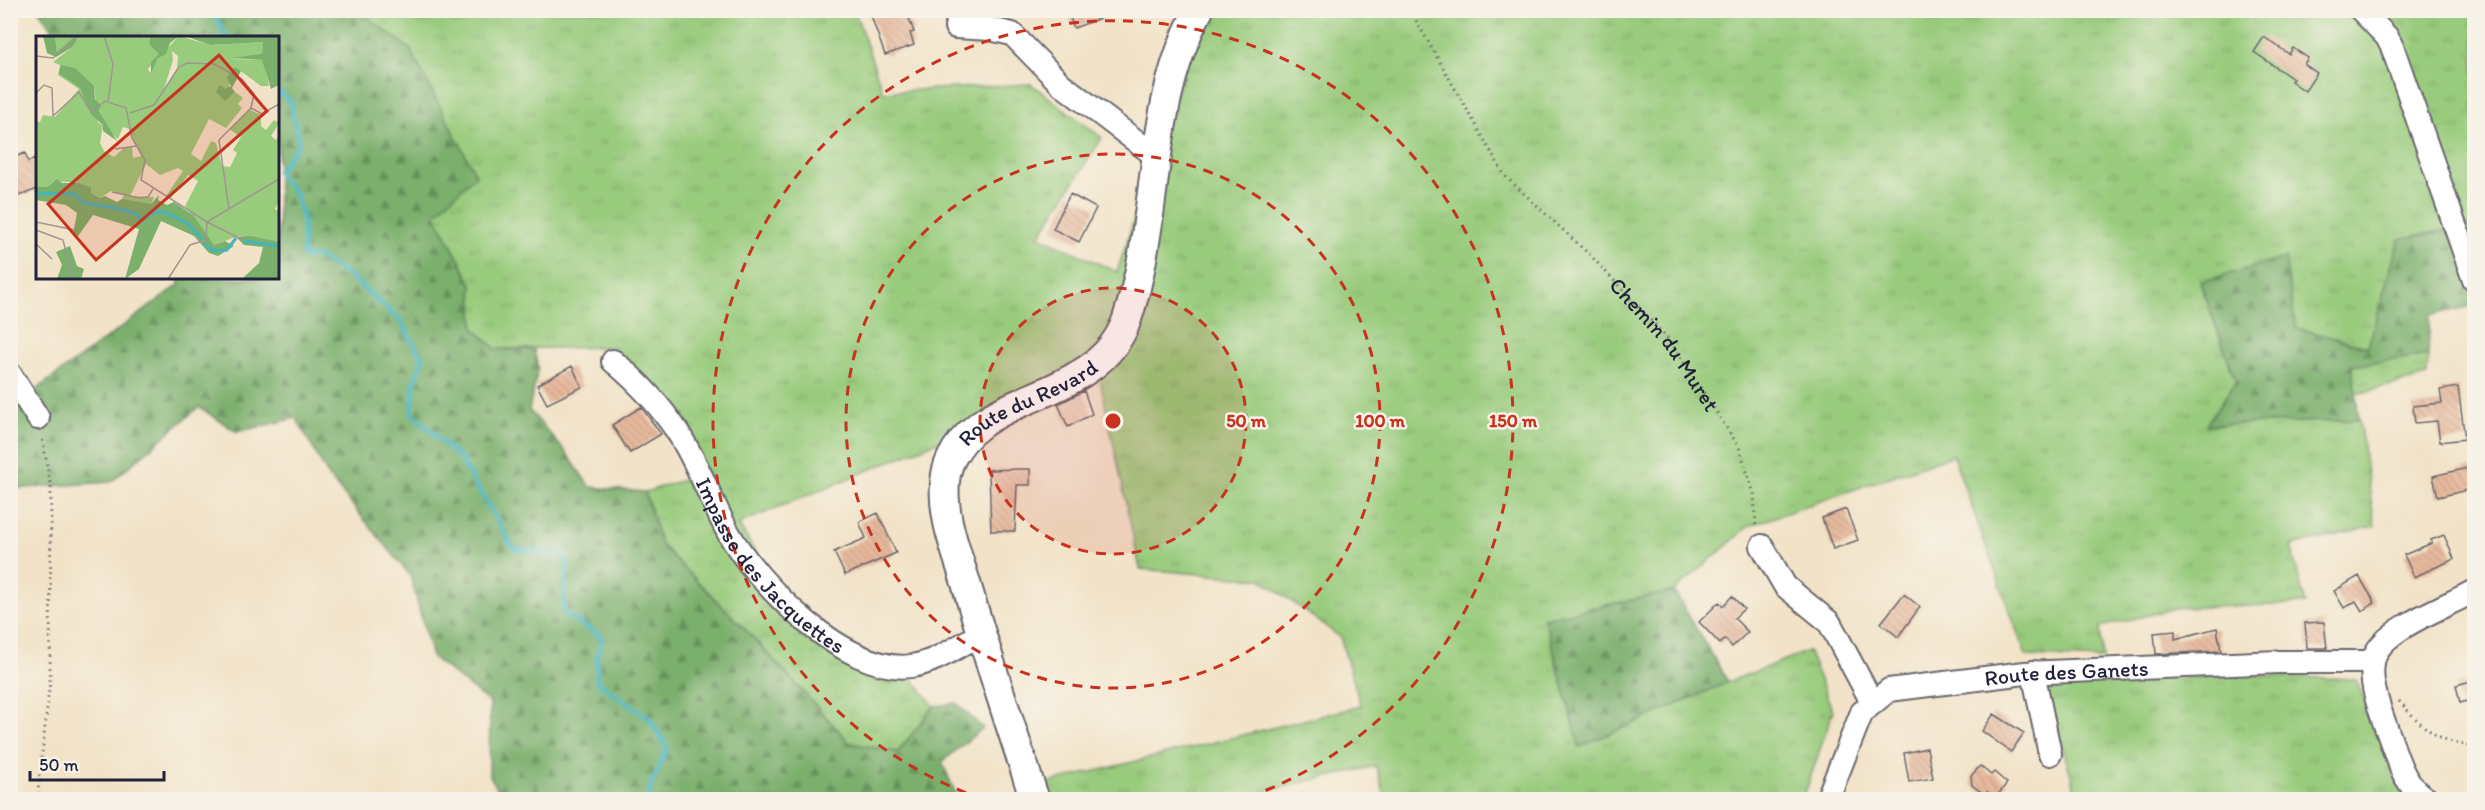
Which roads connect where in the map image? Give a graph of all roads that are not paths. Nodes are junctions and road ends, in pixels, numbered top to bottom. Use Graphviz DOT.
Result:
graph roads {
  1 [pos="1199,10"];
  2 [pos="2361,10"];
  3 [pos="956,27"];
  4 [pos="1157,157"];
  5 [pos="2475,280"];
  6 [pos="613,361"];
  7 [pos="10,374"];
  8 [pos="38,418"];
  9 [pos="1762,546"];
  10 [pos="2475,591"];
  11 [pos="981,634"];
  12 [pos="2373,671"];
  13 [pos="2033,672"];
  14 [pos="1872,702"];
  15 [pos="2050,754"];
  16 [pos="1827,799"];
  17 [pos="1035,800"];
  18 [pos="2429,800"];
  1 -- 4 [label="main road, Route du Revard"];
  2 -- 5 [label="street"];
  3 -- 4 [label="street"];
  4 -- 11 [label="main road, Route du Revard"];
  6 -- 11 [label="street, Impasse des Jacquettes"];
  7 -- 8 [label="street"];
  9 -- 14 [label="street"];
  10 -- 12 [label="street"];
  11 -- 17 [label="main road, Route du Revard"];
  12 -- 13 [label="street, Route des Ganets"];
  12 -- 18 [label="street"];
  13 -- 14 [label="street, Route des Ganets"];
  13 -- 15 [label="street"];
  14 -- 16 [label="street"];
}
